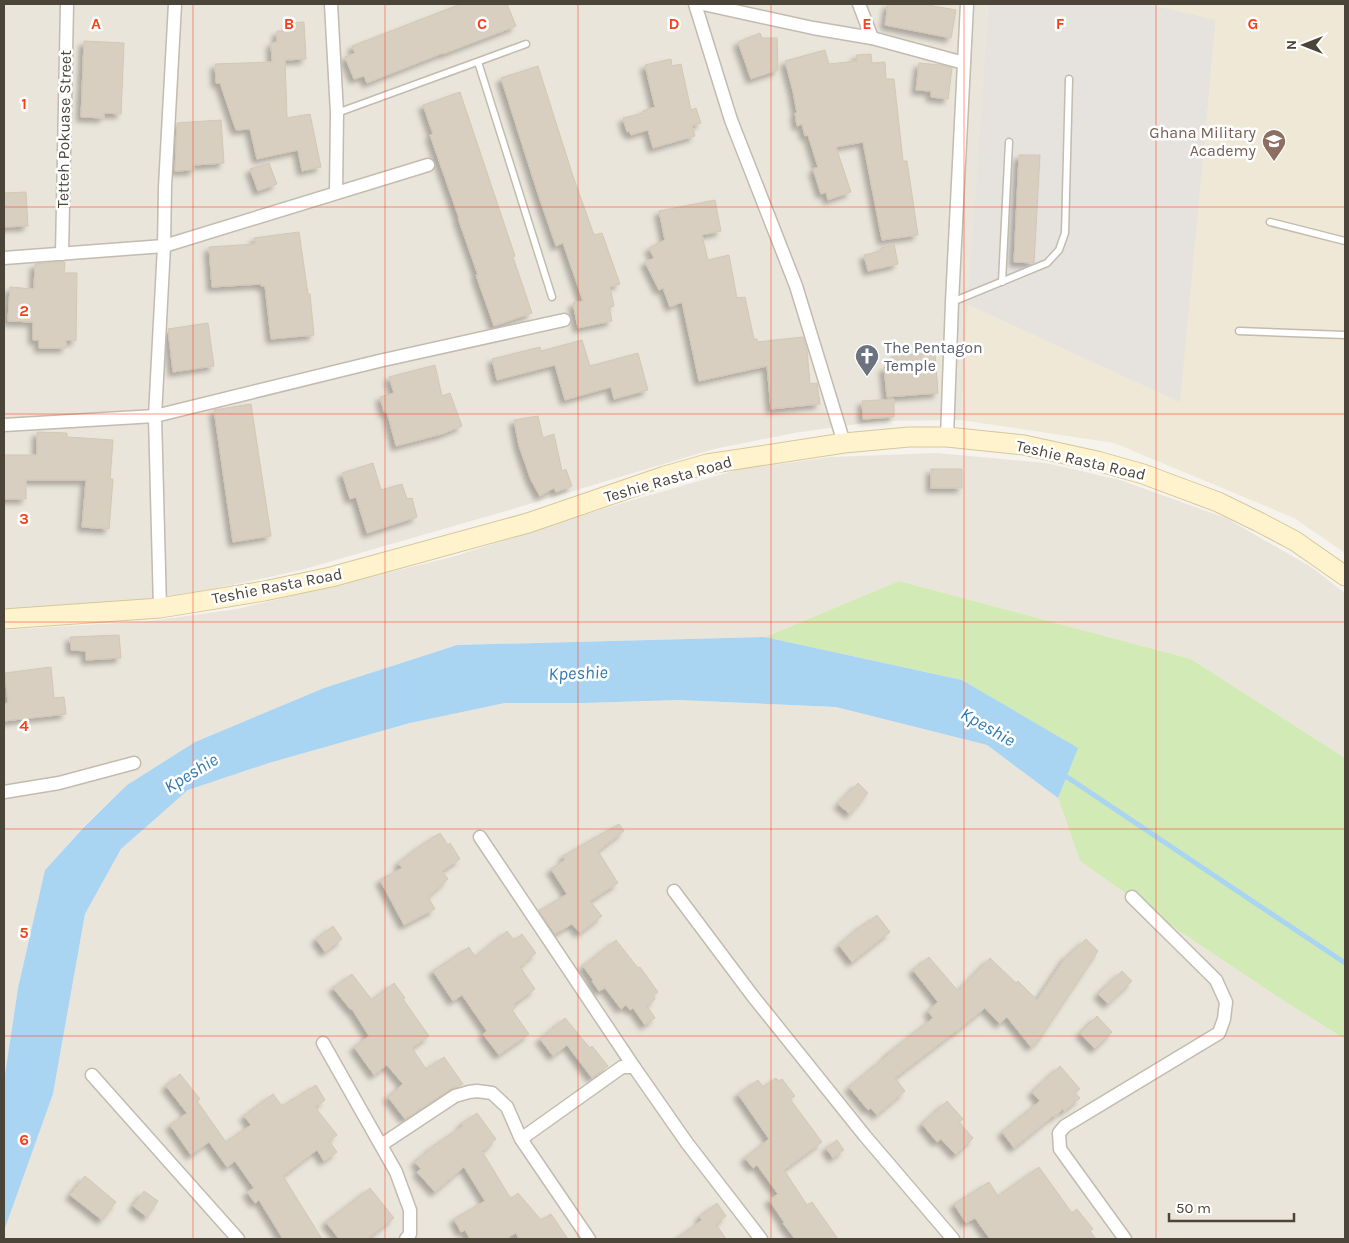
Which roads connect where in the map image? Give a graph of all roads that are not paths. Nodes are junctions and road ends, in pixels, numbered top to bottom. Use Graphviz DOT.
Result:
graph roads {
  1 [pos="67,4"];
  2 [pos="176,4"];
  3 [pos="332,4"];
  4 [pos="695,4"];
  5 [pos="703,4"];
  6 [pos="860,4"];
  7 [pos="967,4"];
  8 [pos="872,38"];
  9 [pos="526,44"];
  10 [pos="478,62"];
  11 [pos="964,63"];
  12 [pos="1069,79"];
  13 [pos="337,113"];
  14 [pos="1009,142"];
  15 [pos="428,165"];
  16 [pos="336,192"];
  17 [pos="1270,222"];
  18 [pos="1345,241"];
  19 [pos="164,246"];
  20 [pos="62,254"];
  21 [pos="4,258"];
  22 [pos="1002,282"];
  23 [pos="552,297"];
  24 [pos="952,302"];
  25 [pos="564,320"];
  26 [pos="1240,330"];
  27 [pos="1345,335"];
  28 [pos="155,416"];
  29 [pos="4,425"];
  30 [pos="947,437"];
  31 [pos="844,442"];
  32 [pos="1345,576"];
  33 [pos="160,608"];
  34 [pos="4,619"];
  35 [pos="134,762"];
  36 [pos="4,792"];
  37 [pos="480,837"];
  38 [pos="674,890"];
  39 [pos="1132,897"];
  40 [pos="323,1043"];
  41 [pos="634,1067"];
  42 [pos="92,1075"];
  43 [pos="521,1138"];
  44 [pos="381,1145"];
  45 [pos="238,1239"];
  46 [pos="406,1239"];
  47 [pos="590,1239"];
  48 [pos="761,1239"];
  49 [pos="953,1239"];
  50 [pos="1125,1239"];
  1 -- 20 [label="street, Tetteh Pokuase Street"];
  2 -- 19 [label="street"];
  3 -- 13 [label="street"];
  4 -- 31 [label="street"];
  5 -- 8 [label="street"];
  6 -- 8 [label="street"];
  7 -- 11 [label="street"];
  8 -- 11 [label="street"];
  9 -- 10 [label="lane"];
  10 -- 13 [label="lane"];
  10 -- 23 [label="lane"];
  11 -- 24 [label="street"];
  12 -- 22 [label="lane"];
  13 -- 16 [label="street"];
  14 -- 22 [label="lane"];
  15 -- 16 [label="street"];
  16 -- 19 [label="street"];
  17 -- 18 [label="lane"];
  19 -- 20 [label="street"];
  19 -- 28 [label="street"];
  20 -- 21 [label="street"];
  22 -- 24 [label="lane"];
  24 -- 30 [label="street"];
  25 -- 28 [label="street"];
  26 -- 27 [label="lane"];
  28 -- 29 [label="street"];
  28 -- 33 [label="street"];
  30 -- 31 [label="main road, Teshie Rasta Road"];
  30 -- 32 [label="main road, Teshie Rasta Road"];
  31 -- 33 [label="main road, Teshie Rasta Road"];
  33 -- 34 [label="main road, Teshie Rasta Road"];
  35 -- 36 [label="street"];
  37 -- 41 [label="street"];
  38 -- 49 [label="street"];
  39 -- 50 [label="street"];
  40 -- 44 [label="street"];
  41 -- 43 [label="street"];
  41 -- 48 [label="street"];
  42 -- 45 [label="street"];
  43 -- 44 [label="street"];
  43 -- 47 [label="street"];
  44 -- 46 [label="street"];
}
